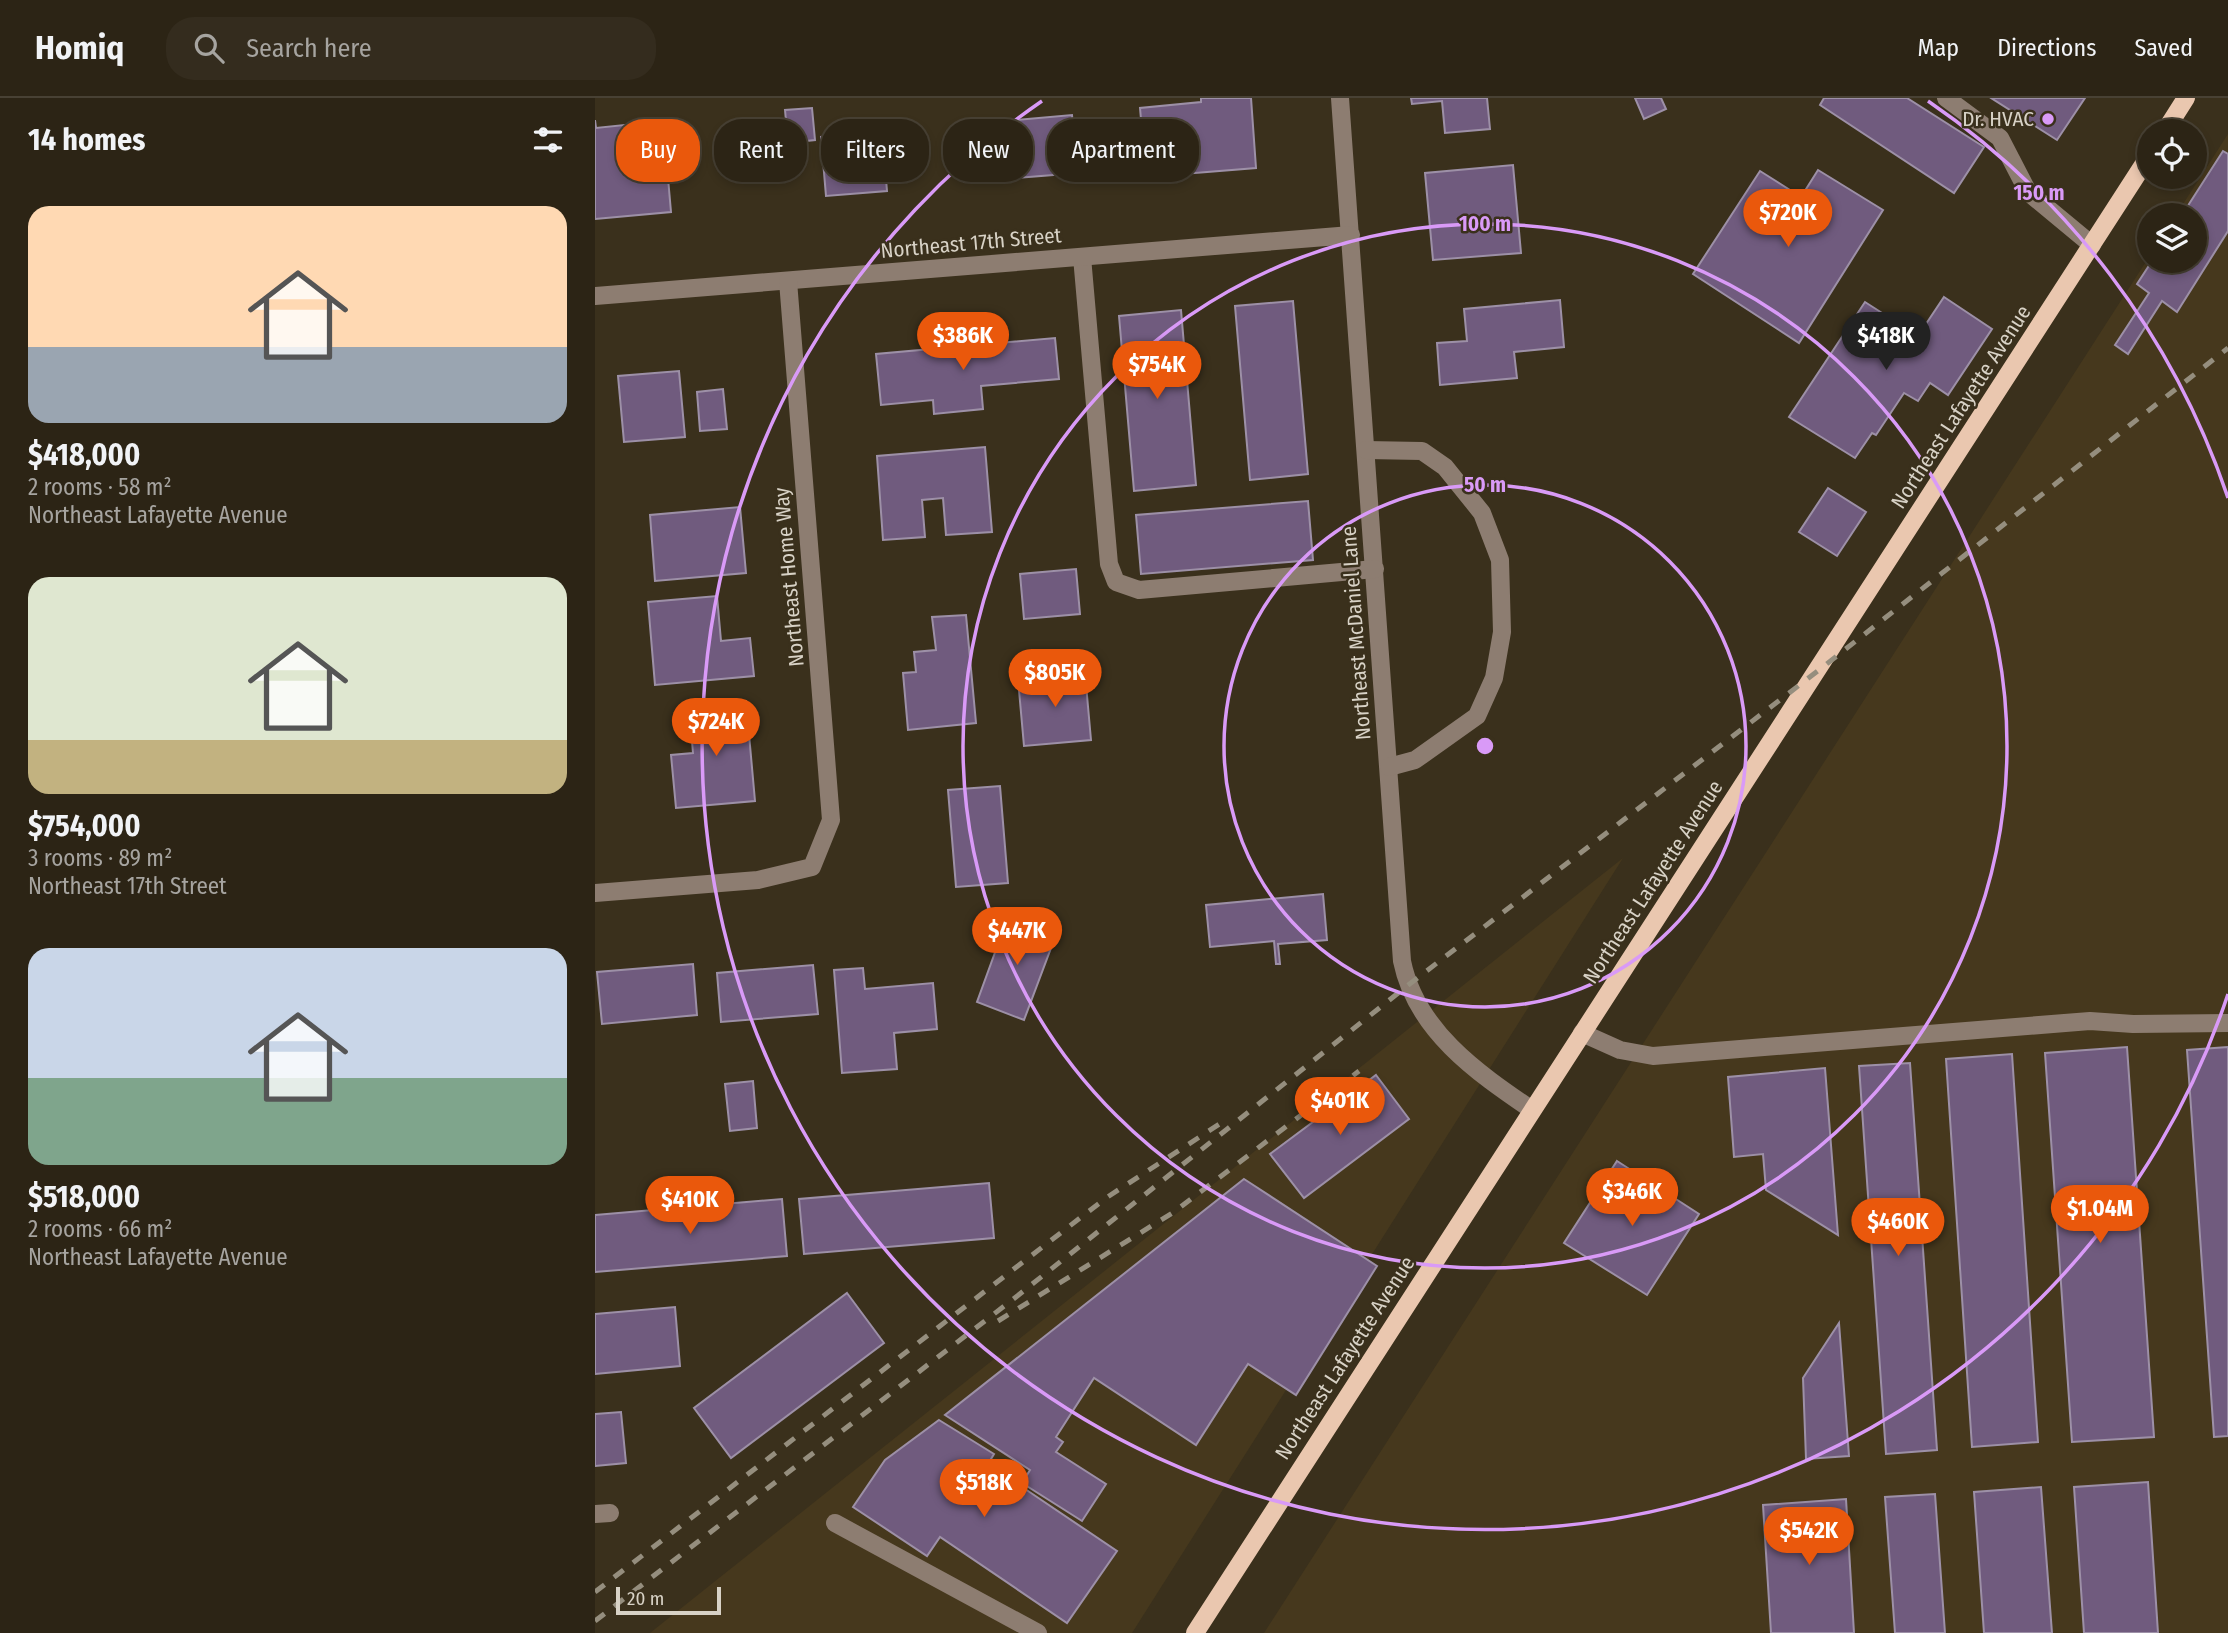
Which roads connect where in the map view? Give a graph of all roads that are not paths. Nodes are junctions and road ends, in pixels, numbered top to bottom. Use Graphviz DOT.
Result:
graph roads {
  1 [pos="1340,98"];
  2 [pos="1946,98"];
  3 [pos="2186,98"];
  4 [pos="2173,119"];
  5 [pos="2137,175"];
  6 [pos="1351,235"];
  7 [pos="2092,244"];
  8 [pos="1082,257"];
  9 [pos="788,281"];
  10 [pos="595,296"];
  11 [pos="1366,450"];
  12 [pos="1374,569"];
  13 [pos="1388,767"];
  14 [pos="595,893"];
  15 [pos="2228,1023"];
  16 [pos="1582,1033"];
  17 [pos="1532,1110"];
  18 [pos="835,1523"];
  19 [pos="1038,1633"];
  20 [pos="1195,1633"];
  1 -- 6 [label="street, Northeast McDaniel Lane"];
  2 -- 7 [label="street"];
  3 -- 4 [label="main road"];
  5 -- 7 [label="main road, Northeast Lafayette Avenue"];
  6 -- 8 [label="street, Northeast 17th Street"];
  6 -- 11 [label="street, Northeast McDaniel Lane"];
  7 -- 16 [label="main road, Northeast Lafayette Avenue"];
  8 -- 9 [label="street, Northeast 17th Street"];
  8 -- 12 [label="street"];
  9 -- 10 [label="street, Northeast 17th Street"];
  9 -- 14 [label="street, Northeast Home Way"];
  11 -- 12 [label="street, Northeast McDaniel Lane"];
  11 -- 13 [label="street"];
  12 -- 13 [label="street, Northeast McDaniel Lane"];
  13 -- 17 [label="street, Northeast McDaniel Lane"];
  15 -- 16 [label="street"];
  16 -- 17 [label="main road, Northeast Lafayette Avenue"];
  17 -- 20 [label="main road, Northeast Lafayette Avenue"];
  18 -- 19 [label="street"];
}
